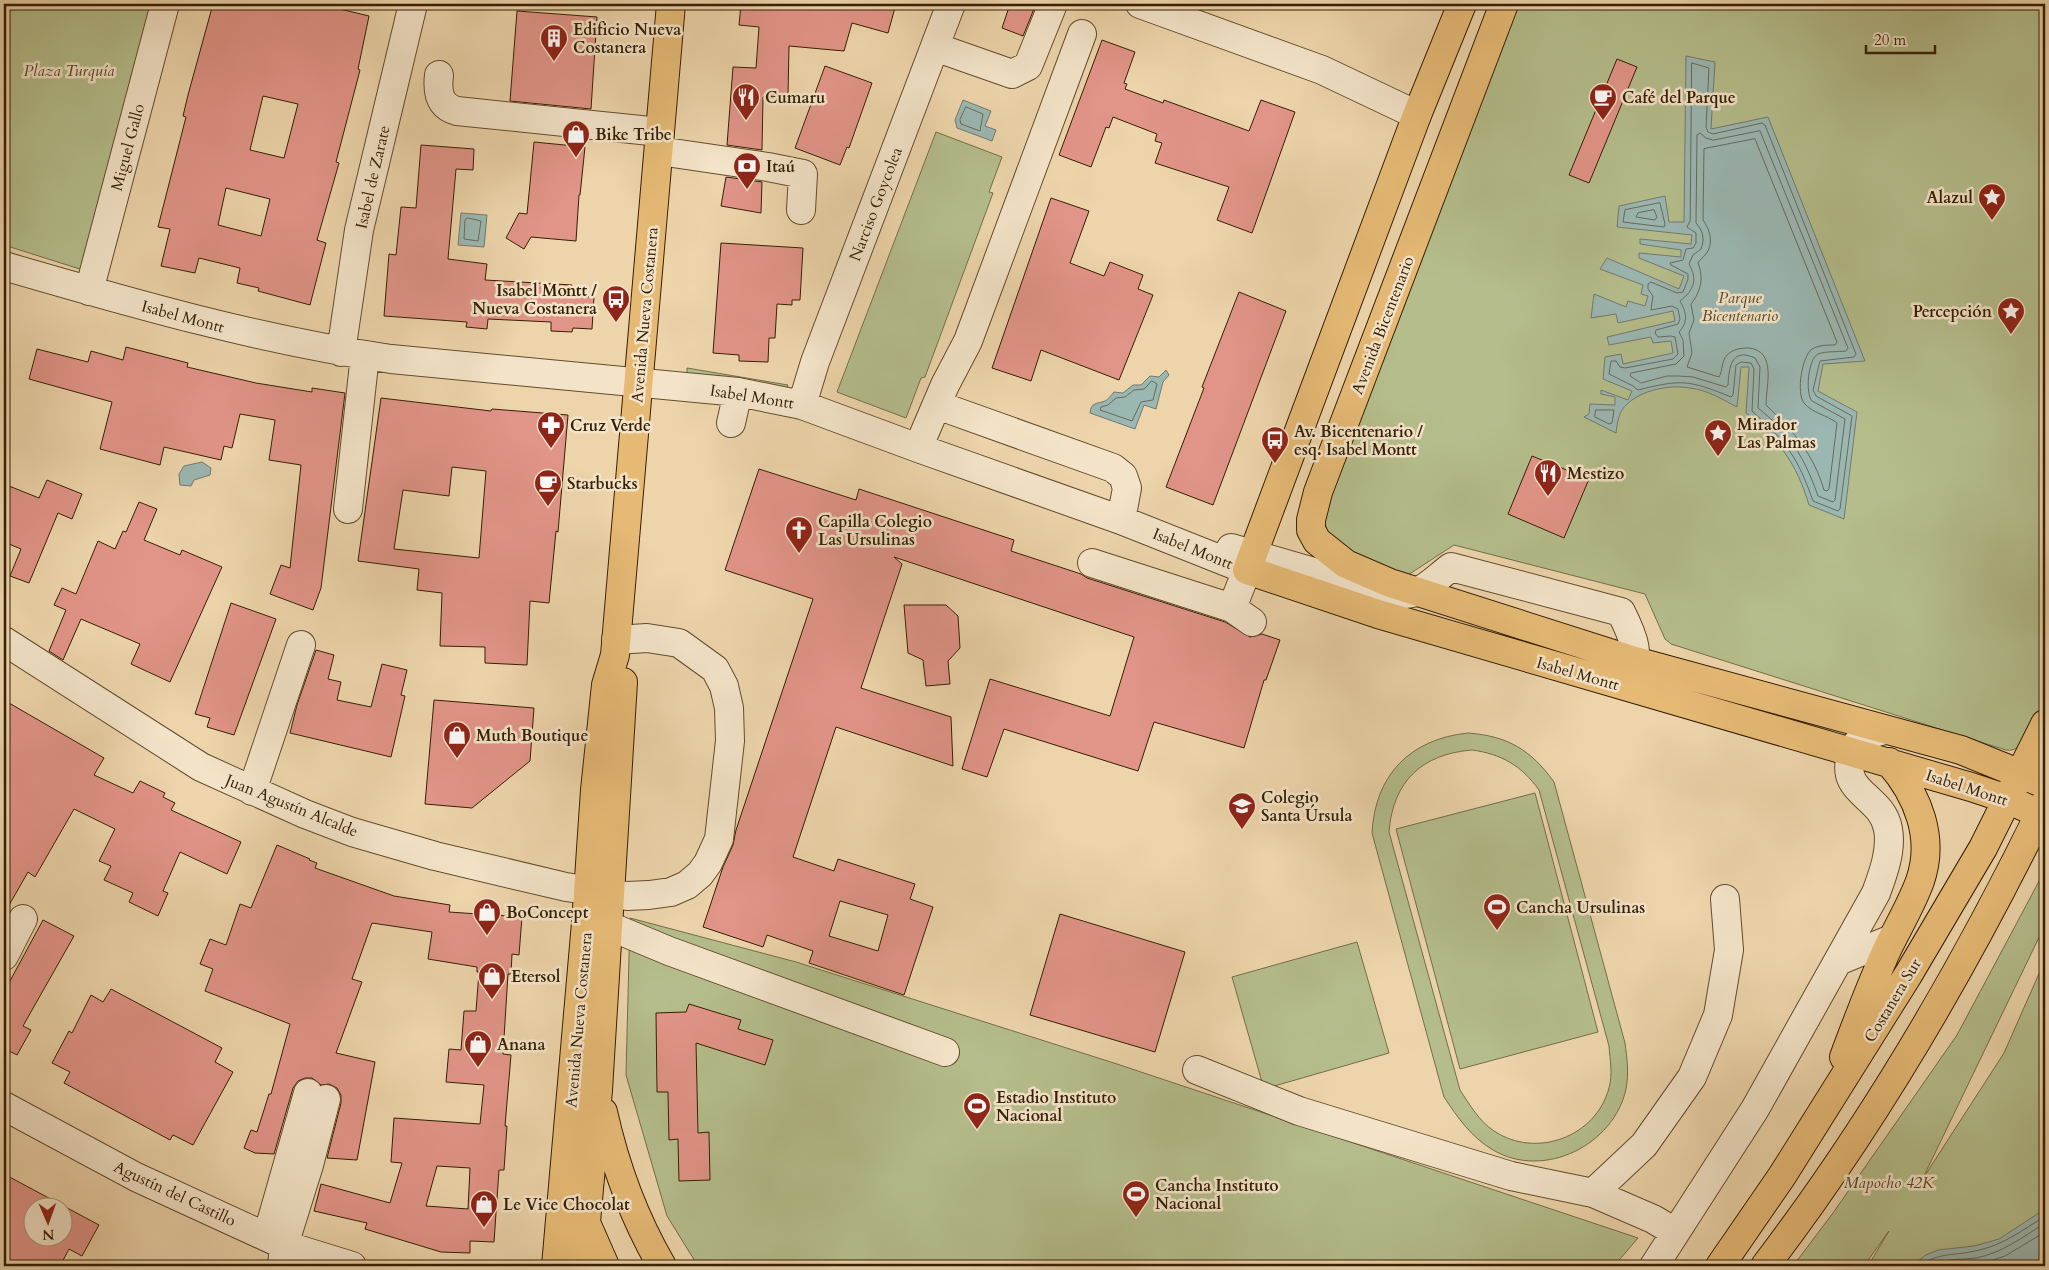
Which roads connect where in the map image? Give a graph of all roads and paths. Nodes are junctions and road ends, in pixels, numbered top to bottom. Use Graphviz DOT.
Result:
graph roads {
  1 [pos="165,4"];
  2 [pos="413,4"];
  3 [pos="671,4"];
  4 [pos="951,4"];
  5 [pos="1053,4"];
  6 [pos="1140,4"];
  7 [pos="1462,4"];
  8 [pos="1504,4"];
  9 [pos="1082,34"];
  10 [pos="935,47"];
  11 [pos="439,76"];
  12 [pos="1417,115"];
  13 [pos="659,141"];
  14 [pos="800,210"];
  15 [pos="4,266"];
  16 [pos="89,291"];
  17 [pos="353,353"];
  18 [pos="639,381"];
  19 [pos="738,392"];
  20 [pos="802,405"];
  21 [pos="937,405"];
  22 [pos="731,423"];
  23 [pos="918,448"];
  24 [pos="348,508"];
  25 [pos="1121,520"];
  26 [pos="1249,562"];
  27 [pos="1092,563"];
  28 [pos="1417,593"];
  29 [pos="4,641"];
  30 [pos="302,645"];
  31 [pos="615,648"];
  32 [pos="1635,660"];
  33 [pos="1624,687"];
  34 [pos="2045,724"];
  35 [pos="1885,730"];
  36 [pos="1852,752"];
  37 [pos="1890,762"];
  38 [pos="2021,773"];
  39 [pos="2045,784"];
  40 [pos="252,791"];
  41 [pos="2007,798"];
  42 [pos="2042,808"];
  43 [pos="599,893"];
  44 [pos="1725,899"];
  45 [pos="23,919"];
  46 [pos="598,925"];
  47 [pos="1892,939"];
  48 [pos="4,956"];
  49 [pos="1838,961"];
  50 [pos="945,1052"];
  51 [pos="1197,1070"];
  52 [pos="598,1090"];
  53 [pos="317,1096"];
  54 [pos="1829,1101"];
  55 [pos="4,1106"];
  56 [pos="566,1157"];
  57 [pos="1593,1193"];
  58 [pos="586,1223"];
  59 [pos="1675,1232"];
  60 [pos="278,1249"];
  61 [pos="352,1266"];
  62 [pos="556,1266"];
  63 [pos="582,1266"];
  64 [pos="605,1266"];
  65 [pos="662,1266"];
  66 [pos="1656,1266"];
  67 [pos="1720,1266"];
  68 [pos="1765,1266"];
  1 -- 16 [label="street, Miguel Gallo"];
  2 -- 17 [label="street, Isabel de Zarate"];
  3 -- 13 [label="main road, Avenida Nueva Costanera"];
  4 -- 10 [label="street, Narciso Goycolea"];
  5 -- 10 [label="street"];
  6 -- 12 [label="street"];
  7 -- 12 [label="main road"];
  8 -- 28 [label="main road, Avenida Bicentenario"];
  9 -- 21 [label="street"];
  10 -- 20 [label="street, Narciso Goycolea"];
  11 -- 13 [label="street"];
  12 -- 26 [label="main road"];
  13 -- 14 [label="street"];
  13 -- 18 [label="main road, Avenida Nueva Costanera"];
  15 -- 16 [label="street, Isabel Montt"];
  16 -- 17 [label="street, Isabel Montt"];
  17 -- 18 [label="street, Isabel Montt"];
  17 -- 24 [label="street"];
  18 -- 19 [label="street, Isabel Montt"];
  18 -- 31 [label="main road, Avenida Nueva Costanera"];
  19 -- 20 [label="street, Isabel Montt"];
  19 -- 22 [label="street"];
  20 -- 23 [label="street, Isabel Montt"];
  21 -- 23 [label="street"];
  21 -- 25 [label="street"];
  23 -- 25 [label="street, Isabel Montt"];
  25 -- 26 [label="street, Isabel Montt"];
  26 -- 27 [label="street"];
  26 -- 28 [label="street, Isabel Montt"];
  26 -- 33 [label="main road, Isabel Montt"];
  28 -- 32 [label="main road, Isabel Montt"];
  28 -- 32 [label="street"];
  29 -- 40 [label="street, Juan Agustín Alcalde"];
  30 -- 40 [label="street"];
  31 -- 43 [label="main road, Avenida Nueva Costanera"];
  31 -- 43 [label="street, Juan Agustín Alcalde"];
  32 -- 33 [label="street"];
  32 -- 35 [label="main road, Isabel Montt"];
  33 -- 36 [label="main road, Isabel Montt"];
  34 -- 38 [label="main road, Costanera Sur"];
  35 -- 36 [label="street"];
  35 -- 38 [label="main road, Isabel Montt"];
  36 -- 37 [label="main road, Isabel Montt"];
  36 -- 49 [label="street"];
  37 -- 41 [label="main road, Isabel Montt"];
  37 -- 47 [label="main road"];
  38 -- 39 [label="main road, Isabel Montt"];
  38 -- 41 [label="main road, Costanera Sur"];
  40 -- 43 [label="street, Juan Agustín Alcalde"];
  41 -- 42 [label="main road, Isabel Montt"];
  41 -- 54 [label="main road, Costanera Sur"];
  42 -- 68 [label="main road"];
  43 -- 46 [label="main road, Avenida Nueva Costanera"];
  44 -- 57 [label="street"];
  45 -- 48 [label="street"];
  46 -- 50 [label="street"];
  46 -- 52 [label="main road, Avenida Nueva Costanera"];
  46 -- 56 [label="main road, Avenida Nueva Costanera"];
  47 -- 49 [label="street"];
  47 -- 54 [label="main road"];
  49 -- 59 [label="street"];
  51 -- 57 [label="street"];
  52 -- 58 [label="main road, Avenida Nueva Costanera"];
  52 -- 65 [label="main road, Avenida Nueva Costanera"];
  53 -- 60 [label="street"];
  54 -- 67 [label="main road, Costanera Sur"];
  55 -- 60 [label="street, Agustín del Castillo"];
  56 -- 58 [label="main road"];
  56 -- 62 [label="main road, Avenida Nueva Costanera"];
  57 -- 59 [label="street"];
  58 -- 63 [label="main road, Avenida Nueva Costanera"];
  58 -- 64 [label="main road, Avenida Nueva Costanera"];
  59 -- 66 [label="street"];
  60 -- 61 [label="street, Agustín del Castillo"];
}
